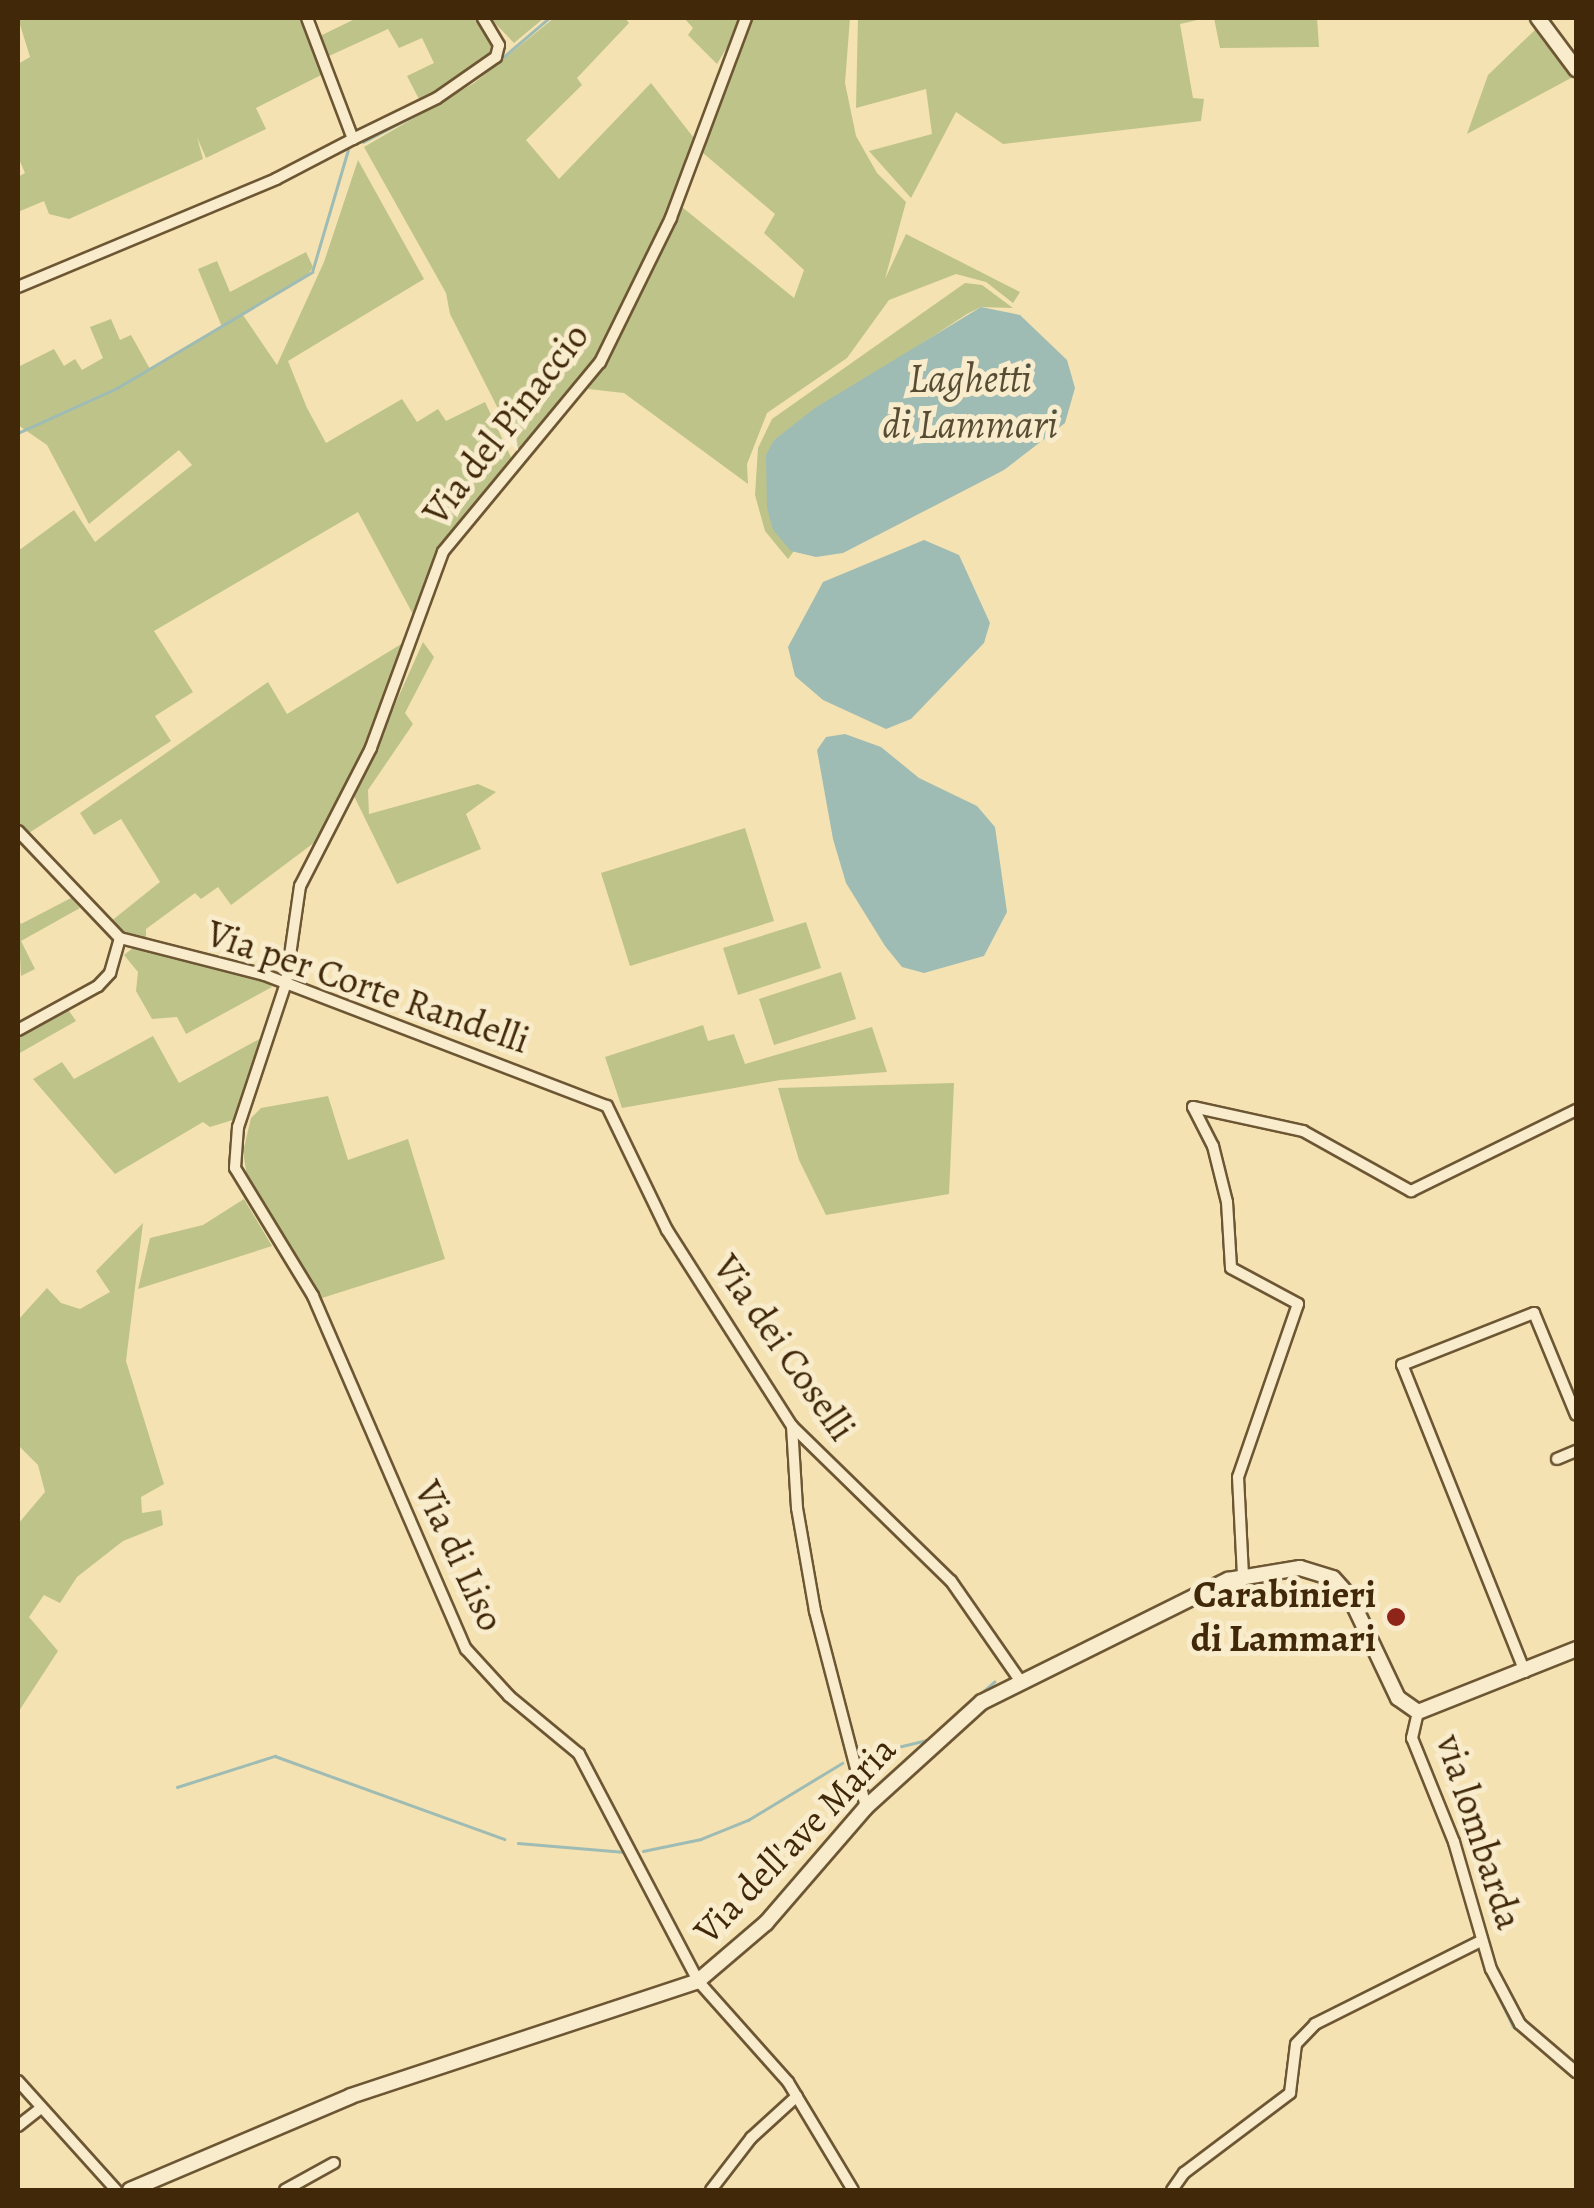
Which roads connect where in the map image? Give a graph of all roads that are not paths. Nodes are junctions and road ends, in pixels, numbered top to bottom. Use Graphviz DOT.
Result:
graph roads {
  1 [pos="307,18"];
  2 [pos="483,18"];
  3 [pos="746,18"];
  4 [pos="1538,18"];
  5 [pos="1576,69"];
  6 [pos="353,140"];
  7 [pos="18,287"];
  8 [pos="18,831"];
  9 [pos="120,938"];
  10 [pos="286,983"];
  11 [pos="18,1030"];
  12 [pos="1576,1110"];
  13 [pos="616,1116"];
  14 [pos="1576,1415"];
  15 [pos="792,1426"];
  16 [pos="1576,1452"];
  17 [pos="1557,1460"];
  18 [pos="1242,1575"];
  19 [pos="1576,1649"];
  20 [pos="1526,1672"];
  21 [pos="1019,1679"];
  22 [pos="1418,1712"];
  23 [pos="866,1808"];
  24 [pos="1480,1941"];
  25 [pos="698,1981"];
  26 [pos="1576,2072"];
  27 [pos="18,2081"];
  28 [pos="797,2096"];
  29 [pos="41,2108"];
  30 [pos="18,2126"];
  31 [pos="334,2163"];
  32 [pos="116,2190"];
  33 [pos="130,2190"];
  34 [pos="285,2190"];
  35 [pos="711,2190"];
  36 [pos="853,2190"];
  37 [pos="1172,2190"];
  1 -- 6 [label="street"];
  2 -- 6 [label="street"];
  3 -- 10 [label="street, Via del Pinaccio"];
  4 -- 5 [label="street"];
  6 -- 7 [label="street"];
  8 -- 9 [label="street"];
  9 -- 10 [label="street, Via per Corte Randelli"];
  9 -- 11 [label="street"];
  10 -- 13 [label="street, Via per Corte Randelli"];
  10 -- 25 [label="street, Via di Liso"];
  12 -- 18 [label="street"];
  13 -- 15 [label="street, Via dei Coselli"];
  14 -- 20 [label="street"];
  15 -- 21 [label="street, Via dei Coselli"];
  15 -- 23 [label="street"];
  16 -- 17 [label="street"];
  18 -- 21 [label="street, Via dell'ave Maria"];
  18 -- 22 [label="street, Via dell'ave Maria"];
  19 -- 20 [label="street, via lombarda"];
  20 -- 22 [label="street, via lombarda"];
  21 -- 23 [label="street, Via dell'ave Maria"];
  22 -- 24 [label="street, via lombarda"];
  23 -- 25 [label="street, Via dell'ave Maria"];
  24 -- 26 [label="street, via lombarda"];
  24 -- 37 [label="street, via lombarda"];
  25 -- 28 [label="street, Via di Liso"];
  25 -- 33 [label="street, Via dell'ave Maria"];
  27 -- 29 [label="street"];
  28 -- 35 [label="street"];
  28 -- 36 [label="street, Via di Liso"];
  29 -- 30 [label="street"];
  29 -- 32 [label="street"];
  31 -- 34 [label="street"];
}
